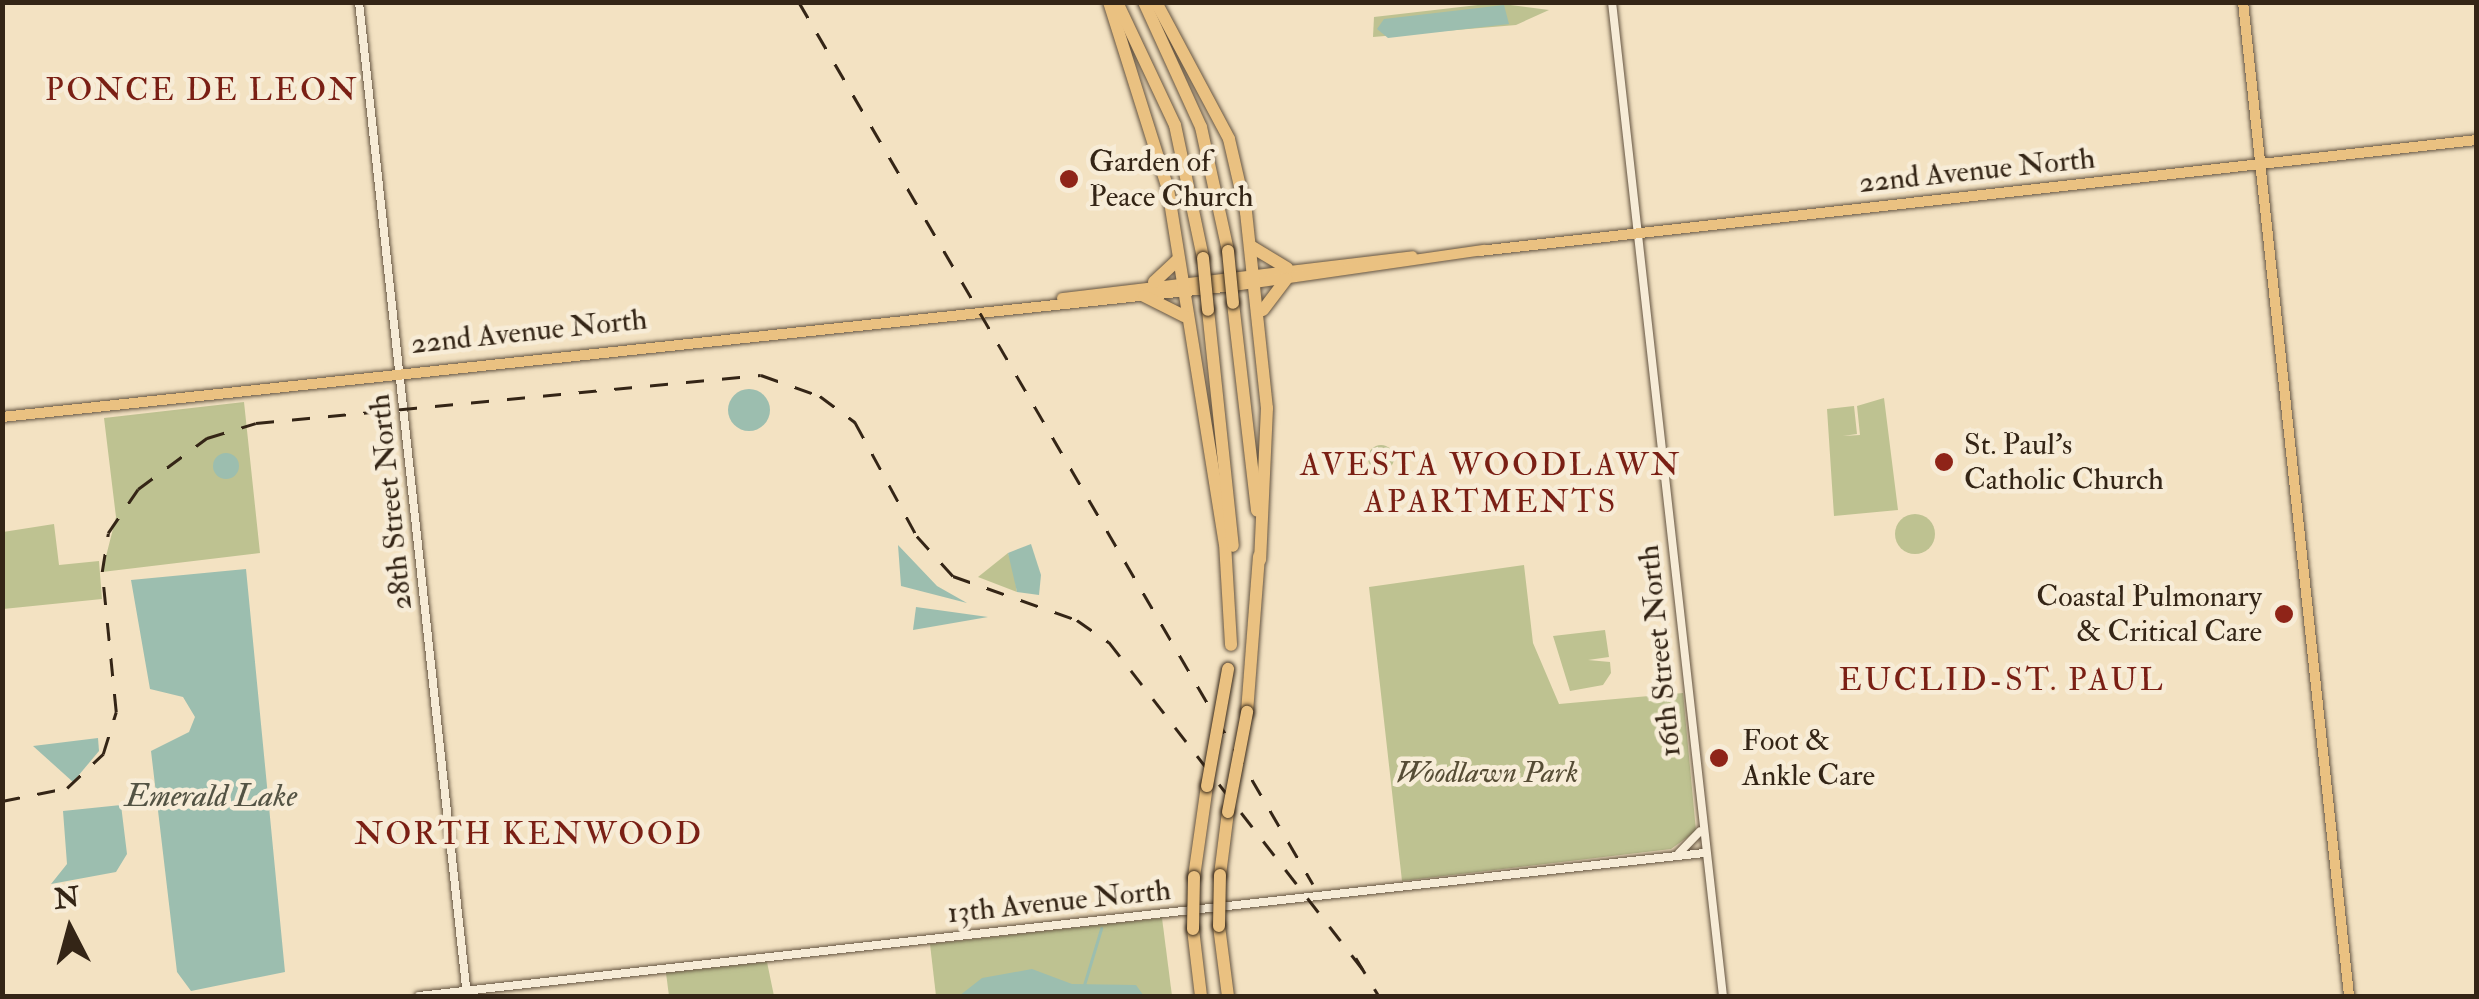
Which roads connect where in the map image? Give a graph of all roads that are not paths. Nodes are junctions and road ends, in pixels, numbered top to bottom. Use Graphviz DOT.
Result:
graph roads {
  1 [pos="359,2"];
  2 [pos="1109,2"];
  3 [pos="1117,2"];
  4 [pos="1144,2"];
  5 [pos="1156,2"];
  6 [pos="1612,2"];
  7 [pos="2243,2"];
  8 [pos="2476,140"];
  9 [pos="2260,164"];
  10 [pos="1638,233"];
  11 [pos="1250,245"];
  12 [pos="1178,260"];
  13 [pos="1286,273"];
  14 [pos="1206,276"];
  15 [pos="1254,277"];
  16 [pos="1154,282"];
  17 [pos="1185,284"];
  18 [pos="1233,286"];
  19 [pos="1144,296"];
  20 [pos="1062,299"];
  21 [pos="1262,318"];
  22 [pos="1187,323"];
  23 [pos="399,372"];
  24 [pos="2,417"];
  25 [pos="1260,560"];
  26 [pos="1231,646"];
  27 [pos="1702,827"];
  28 [pos="1704,853"];
  29 [pos="1674,856"];
  30 [pos="467,993"];
  31 [pos="419,996"];
  32 [pos="1201,996"];
  33 [pos="1228,996"];
  34 [pos="1723,996"];
  35 [pos="2349,996"];
  1 -- 23 [label="street, 28th Street North"];
  2 -- 12 [label="highway"];
  3 -- 26 [label="highway, bridge"];
  4 -- 25 [label="highway, bridge"];
  5 -- 11 [label="highway"];
  6 -- 10 [label="street, 16th Street North"];
  7 -- 9 [label="main road"];
  8 -- 9 [label="main road, 22nd Avenue North"];
  9 -- 10 [label="main road, 22nd Avenue North"];
  9 -- 35 [label="main road"];
  10 -- 13 [label="main road, 22nd Avenue North"];
  10 -- 27 [label="street, 16th Street North"];
  11 -- 13 [label="highway"];
  11 -- 15 [label="highway"];
  12 -- 16 [label="highway"];
  12 -- 17 [label="highway"];
  13 -- 15 [label="main road, 22nd Avenue North"];
  13 -- 21 [label="highway"];
  14 -- 15 [label="main road, 22nd Avenue North"];
  14 -- 17 [label="highway"];
  15 -- 18 [label="highway"];
  15 -- 21 [label="highway"];
  16 -- 17 [label="main road, 22nd Avenue North"];
  16 -- 20 [label="main road, 22nd Avenue North"];
  17 -- 18 [label="main road, 22nd Avenue North"];
  17 -- 19 [label="main road, 22nd Avenue North"];
  17 -- 22 [label="highway"];
  19 -- 20 [label="main road, 22nd Avenue North"];
  19 -- 22 [label="highway"];
  20 -- 23 [label="main road, 22nd Avenue North"];
  21 -- 25 [label="highway"];
  22 -- 26 [label="highway"];
  23 -- 24 [label="main road, 22nd Avenue North"];
  23 -- 30 [label="street, 28th Street North"];
  25 -- 33 [label="highway, bridge"];
  26 -- 32 [label="highway, bridge"];
  27 -- 28 [label="street, 16th Street North"];
  27 -- 29 [label="street"];
  28 -- 29 [label="street, 13th Avenue North"];
  28 -- 34 [label="street, 16th Street North"];
  29 -- 30 [label="street, 13th Avenue North"];
  30 -- 31 [label="street, 13th Avenue North"];
}
